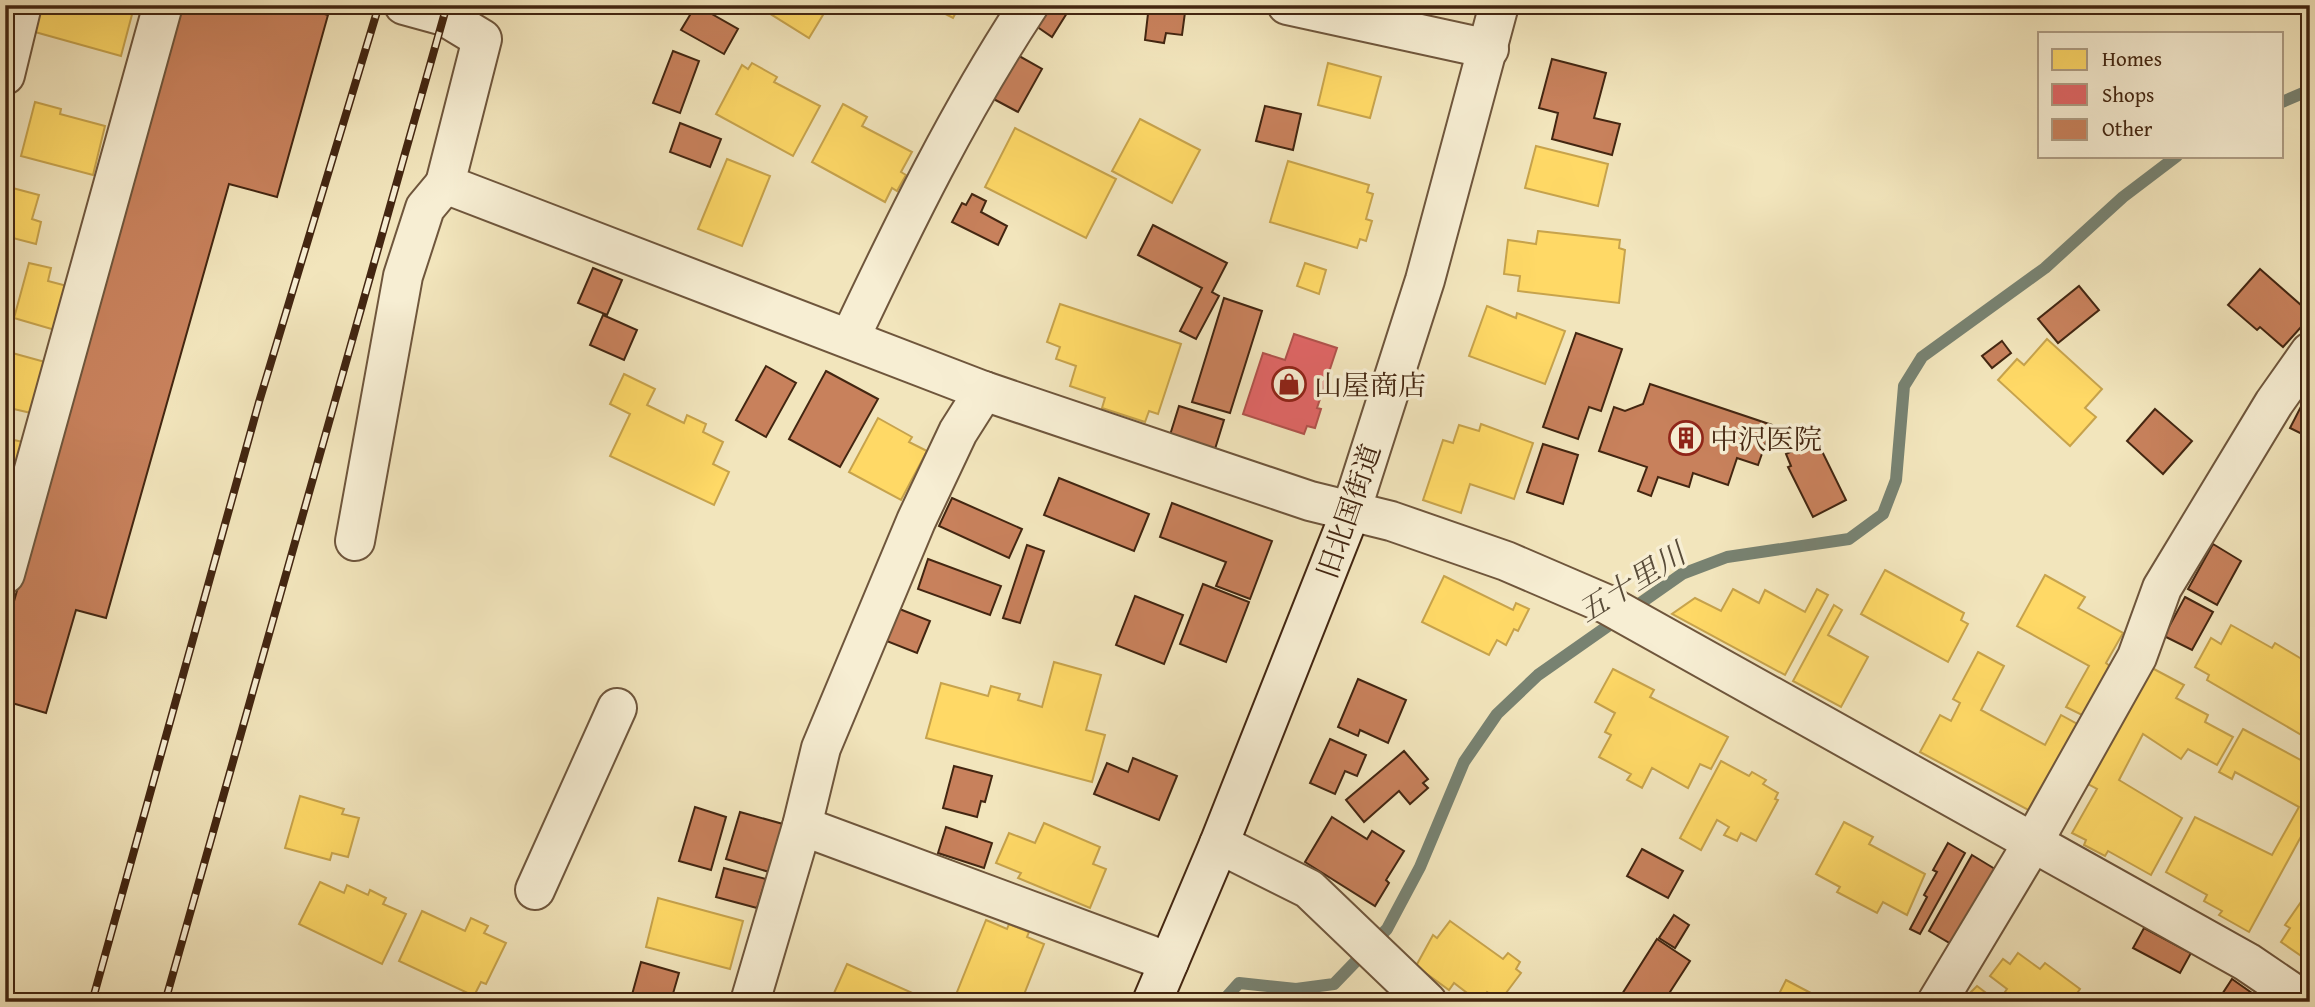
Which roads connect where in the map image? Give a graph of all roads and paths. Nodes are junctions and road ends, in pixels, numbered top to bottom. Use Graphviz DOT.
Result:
graph roads {
  1 [pos="22,5"];
  2 [pos="163,5"];
  3 [pos="404,5"];
  4 [pos="1029,5"];
  5 [pos="1287,5"];
  6 [pos="1499,5"];
  7 [pos="1489,49"];
  8 [pos="7,59"];
  9 [pos="445,184"];
  10 [pos="850,338"];
  11 [pos="2310,352"];
  12 [pos="984,391"];
  13 [pos="1351,511"];
  14 [pos="355,541"];
  15 [pos="5,575"];
  16 [pos="617,708"];
  17 [pos="802,826"];
  18 [pos="1219,844"];
  19 [pos="2032,844"];
  20 [pos="535,890"];
  21 [pos="1169,962"];
  22 [pos="750,1002"];
  23 [pos="1152,1002"];
  24 [pos="1427,1002"];
  25 [pos="1937,1002"];
  26 [pos="2306,1002"];
  1 -- 8 [label="street"];
  2 -- 15 [label="street"];
  3 -- 9 [label="street"];
  4 -- 10 [label="street"];
  5 -- 7 [label="street"];
  6 -- 7 [label="street, 旧北国街道"];
  7 -- 13 [label="street, 旧北国街道"];
  9 -- 10 [label="street"];
  9 -- 14 [label="street"];
  10 -- 12 [label="street"];
  11 -- 19 [label="street"];
  12 -- 13 [label="street"];
  12 -- 17 [label="street"];
  13 -- 18 [label="street, 旧北国街道"];
  13 -- 19 [label="street"];
  16 -- 20 [label="street"];
  17 -- 21 [label="street"];
  17 -- 22 [label="street"];
  18 -- 21 [label="street, 旧北国街道"];
  18 -- 24 [label="street"];
  19 -- 25 [label="street"];
  19 -- 26 [label="street"];
  21 -- 23 [label="street, 旧北国街道"];
}
